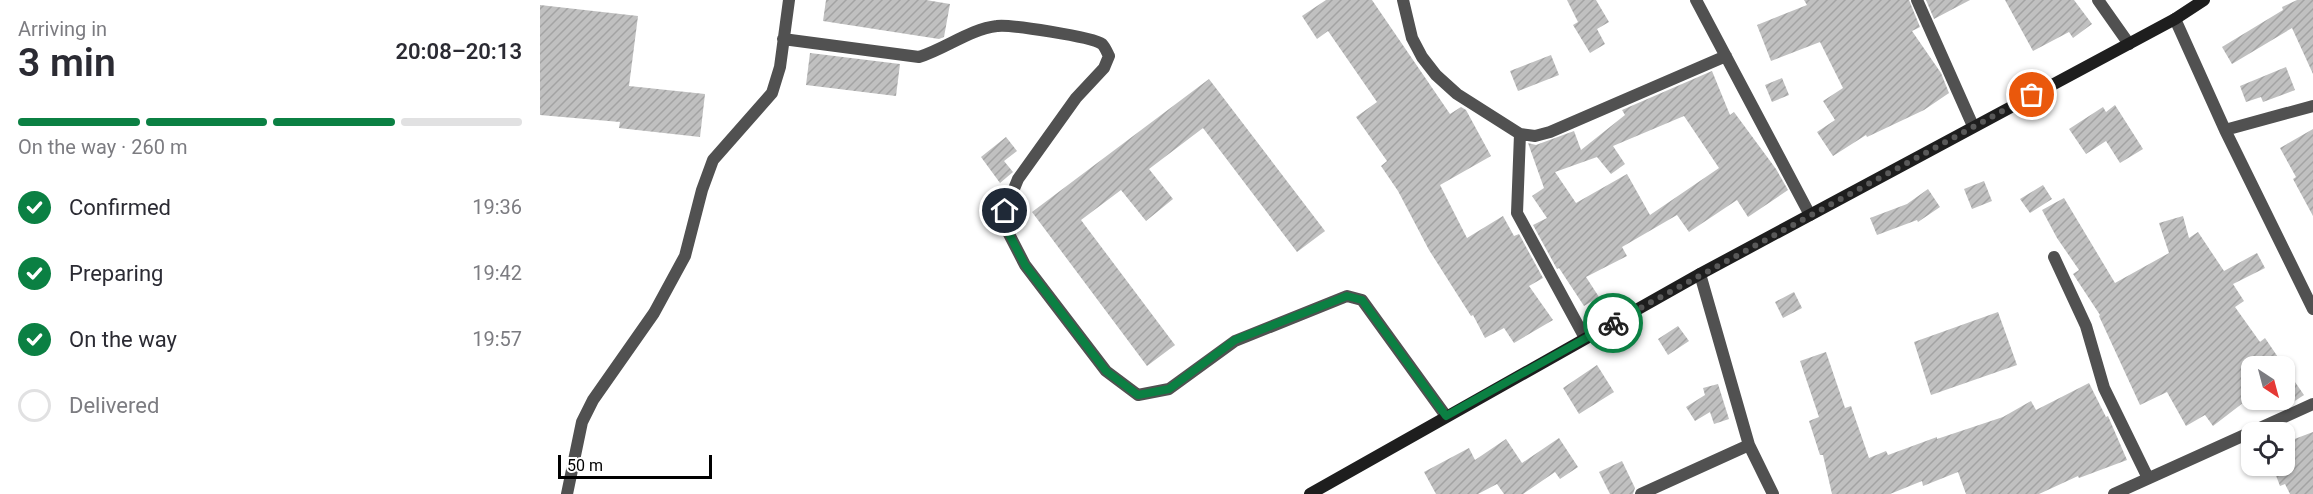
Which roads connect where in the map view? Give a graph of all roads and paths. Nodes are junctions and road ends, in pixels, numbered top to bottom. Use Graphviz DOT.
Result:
graph roads {
  1 [pos="789,0"];
  2 [pos="1404,0"];
  3 [pos="1696,0"];
  4 [pos="1917,0"];
  5 [pos="2097,0"];
  6 [pos="2204,0"];
  7 [pos="2175,19"];
  8 [pos="783,39"];
  9 [pos="2129,44"];
  10 [pos="1726,56"];
  11 [pos="2313,106"];
  12 [pos="1973,126"];
  13 [pos="2225,129"];
  14 [pos="1520,134"];
  15 [pos="1810,215"];
  16 [pos="2054,256"];
  17 [pos="1700,274"];
  18 [pos="2313,309"];
  19 [pos="1585,338"];
  20 [pos="2313,404"];
  21 [pos="1446,416"];
  22 [pos="1749,445"];
  23 [pos="2148,478"];
  24 [pos="567,494"];
  25 [pos="1310,494"];
  26 [pos="1641,494"];
  27 [pos="1773,494"];
  28 [pos="2114,494"];
  1 -- 8 [label="street"];
  2 -- 14 [label="street"];
  3 -- 10 [label="street"];
  4 -- 12 [label="street"];
  5 -- 9 [label="street"];
  6 -- 7 [label="main road"];
  7 -- 9 [label="main road"];
  7 -- 13 [label="street"];
  8 -- 21 [label="street"];
  8 -- 24 [label="street"];
  9 -- 12 [label="main road"];
  10 -- 14 [label="street"];
  10 -- 15 [label="street"];
  11 -- 13 [label="street"];
  12 -- 15 [label="main road"];
  13 -- 18 [label="street"];
  14 -- 19 [label="street"];
  15 -- 17 [label="main road"];
  16 -- 23 [label="street"];
  17 -- 19 [label="main road"];
  17 -- 22 [label="street"];
  19 -- 21 [label="main road"];
  20 -- 23 [label="street"];
  21 -- 25 [label="main road"];
  22 -- 26 [label="street"];
  22 -- 27 [label="street"];
  23 -- 28 [label="street"];
}
